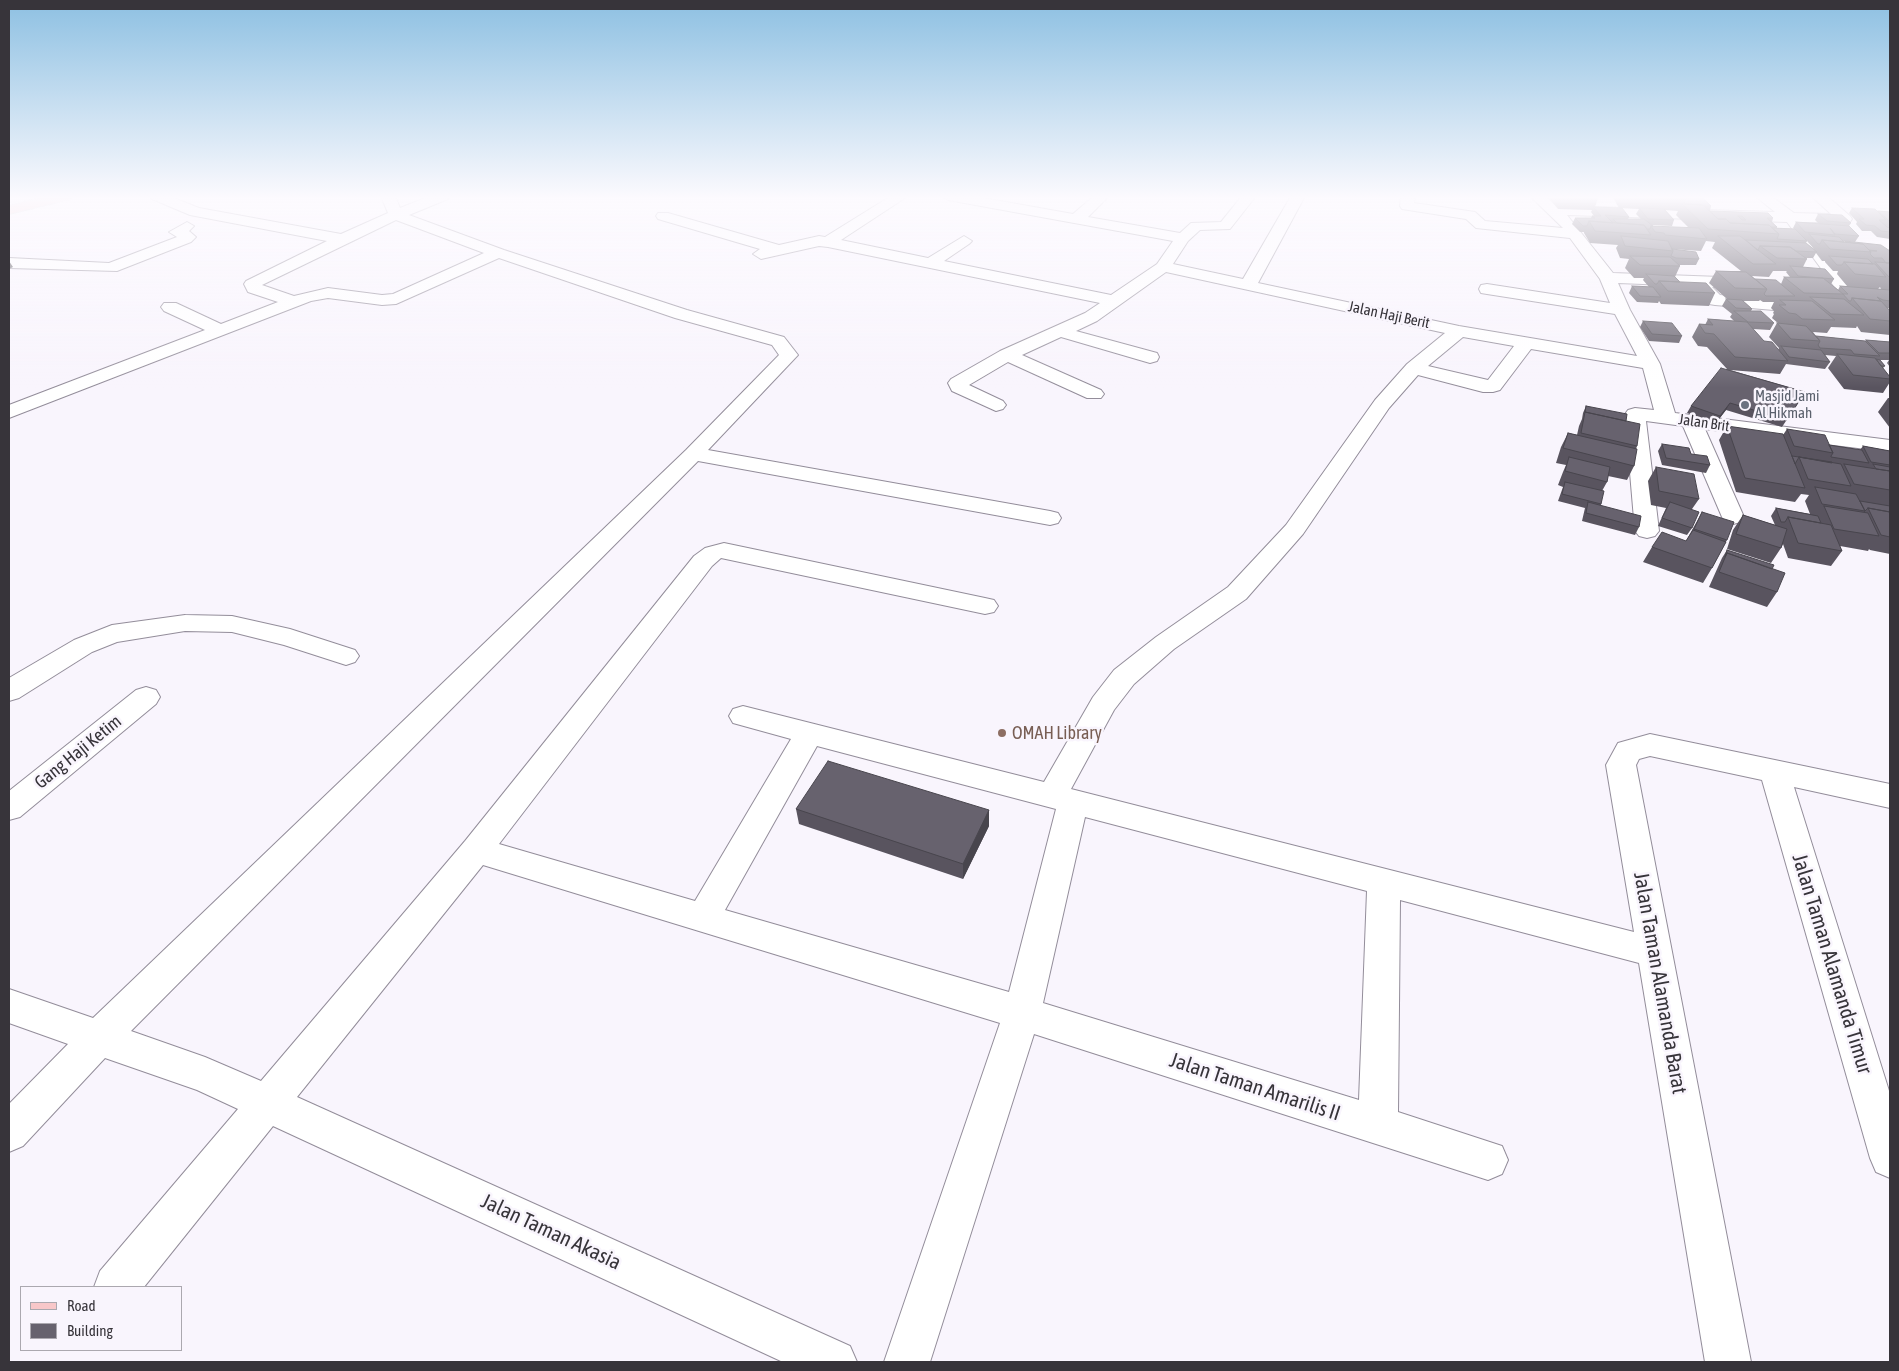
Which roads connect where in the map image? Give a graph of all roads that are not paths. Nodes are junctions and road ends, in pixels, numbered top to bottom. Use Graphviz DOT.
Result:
graph roads {
  1 [pos="132,260"];
  2 [pos="301,260"];
  3 [pos="483,260"];
  4 [pos="519,260"];
  5 [pos="921,260"];
  6 [pos="935,260"];
  7 [pos="1168,260"];
  8 [pos="1262,260"];
  9 [pos="1594,260"];
  10 [pos="1823,260"];
  11 [pos="932,262"];
  12 [pos="124,263"];
  13 [pos="12,266"];
  14 [pos="152,267"];
  15 [pos="1163,267"];
  16 [pos="1608,278"];
  17 [pos="1697,281"];
  18 [pos="1249,284"];
  19 [pos="1763,284"];
  20 [pos="1821,288"];
  21 [pos="1487,289"];
  22 [pos="1845,289"];
  23 [pos="1863,291"];
  24 [pos="389,300"];
  25 [pos="294,302"];
  26 [pos="1114,302"];
  27 [pos="1754,305"];
  28 [pos="170,307"];
  29 [pos="1822,309"];
  30 [pos="415,310"];
  31 [pos="1621,310"];
  32 [pos="1772,322"];
  33 [pos="221,331"];
  34 [pos="1460,331"];
  35 [pos="1061,332"];
  36 [pos="1525,344"];
  37 [pos="1007,355"];
  38 [pos="1150,357"];
  39 [pos="1651,364"];
  40 [pos="1414,368"];
  41 [pos="1094,394"];
  42 [pos="996,405"];
  43 [pos="9,412"];
  44 [pos="1666,417"];
  45 [pos="1691,421"];
  46 [pos="1890,446"];
  47 [pos="693,454"];
  48 [pos="1732,517"];
  49 [pos="1050,518"];
  50 [pos="1647,531"];
  51 [pos="985,606"];
  52 [pos="346,656"];
  53 [pos="9,691"];
  54 [pos="146,697"];
  55 [pos="743,716"];
  56 [pos="809,734"];
  57 [pos="1774,771"];
  58 [pos="1890,796"];
  59 [pos="1063,799"];
  60 [pos="9,808"];
  61 [pos="476,850"];
  62 [pos="1384,883"];
  63 [pos="703,918"];
  64 [pos="1654,952"];
  65 [pos="9,1006"];
  66 [pos="1022,1013"];
  67 [pos="99,1038"];
  68 [pos="267,1103"];
  69 [pos="1378,1126"];
  70 [pos="9,1132"];
  71 [pos="1890,1158"];
  72 [pos="1488,1160"];
  73 [pos="117,1286"];
  74 [pos="834,1362"];
  75 [pos="908,1362"];
  76 [pos="1728,1362"];
  1 -- 12 [label="street"];
  2 -- 25 [label="street"];
  3 -- 24 [label="street"];
  4 -- 47 [label="street"];
  5 -- 11 [label="street"];
  6 -- 11 [label="street"];
  7 -- 15 [label="street"];
  8 -- 18 [label="street"];
  9 -- 16 [label="street"];
  10 -- 22 [label="street"];
  11 -- 26 [label="street"];
  12 -- 13 [label="street"];
  12 -- 14 [label="street"];
  15 -- 18 [label="street, Jalan Haji Berit"];
  15 -- 26 [label="street"];
  16 -- 17 [label="street"];
  16 -- 31 [label="street"];
  17 -- 19 [label="street"];
  17 -- 27 [label="street"];
  18 -- 34 [label="street, Jalan Haji Berit"];
  20 -- 22 [label="street"];
  21 -- 31 [label="street"];
  22 -- 23 [label="street"];
  24 -- 25 [label="street"];
  24 -- 30 [label="street"];
  25 -- 33 [label="street"];
  26 -- 35 [label="street"];
  27 -- 29 [label="street"];
  27 -- 32 [label="street"];
  28 -- 33 [label="street"];
  31 -- 39 [label="street"];
  33 -- 43 [label="street"];
  34 -- 36 [label="street, Jalan Haji Berit"];
  34 -- 40 [label="street"];
  35 -- 37 [label="street"];
  35 -- 38 [label="street"];
  36 -- 39 [label="street, Jalan Haji Berit"];
  36 -- 40 [label="street"];
  37 -- 41 [label="street"];
  37 -- 42 [label="street"];
  39 -- 44 [label="street"];
  40 -- 59 [label="street"];
  44 -- 45 [label="street, Jalan Brit"];
  44 -- 50 [label="street, Jalan Brit"];
  45 -- 46 [label="street, Jalan Brit"];
  45 -- 48 [label="street"];
  47 -- 49 [label="street"];
  47 -- 67 [label="street"];
  51 -- 61 [label="street"];
  52 -- 53 [label="street"];
  54 -- 60 [label="street, Gang Haji Ketim"];
  55 -- 56 [label="street"];
  56 -- 59 [label="street"];
  56 -- 63 [label="street"];
  57 -- 58 [label="street, Jalan Taman Alamanda Barat"];
  57 -- 64 [label="street, Jalan Taman Alamanda Barat"];
  57 -- 71 [label="street, Jalan Taman Alamanda Timur"];
  59 -- 62 [label="street"];
  59 -- 66 [label="street"];
  61 -- 63 [label="street, Jalan Taman Amarilis II"];
  61 -- 68 [label="street"];
  62 -- 64 [label="street"];
  62 -- 69 [label="street"];
  63 -- 66 [label="street, Jalan Taman Amarilis II"];
  64 -- 76 [label="street, Jalan Taman Alamanda Barat"];
  65 -- 67 [label="street, Jalan Taman Akasia"];
  66 -- 69 [label="street, Jalan Taman Amarilis II"];
  66 -- 75 [label="street"];
  67 -- 68 [label="street, Jalan Taman Akasia"];
  67 -- 70 [label="street"];
  68 -- 73 [label="street"];
  68 -- 74 [label="street, Jalan Taman Akasia"];
  69 -- 72 [label="street, Jalan Taman Amarilis II"];
}
